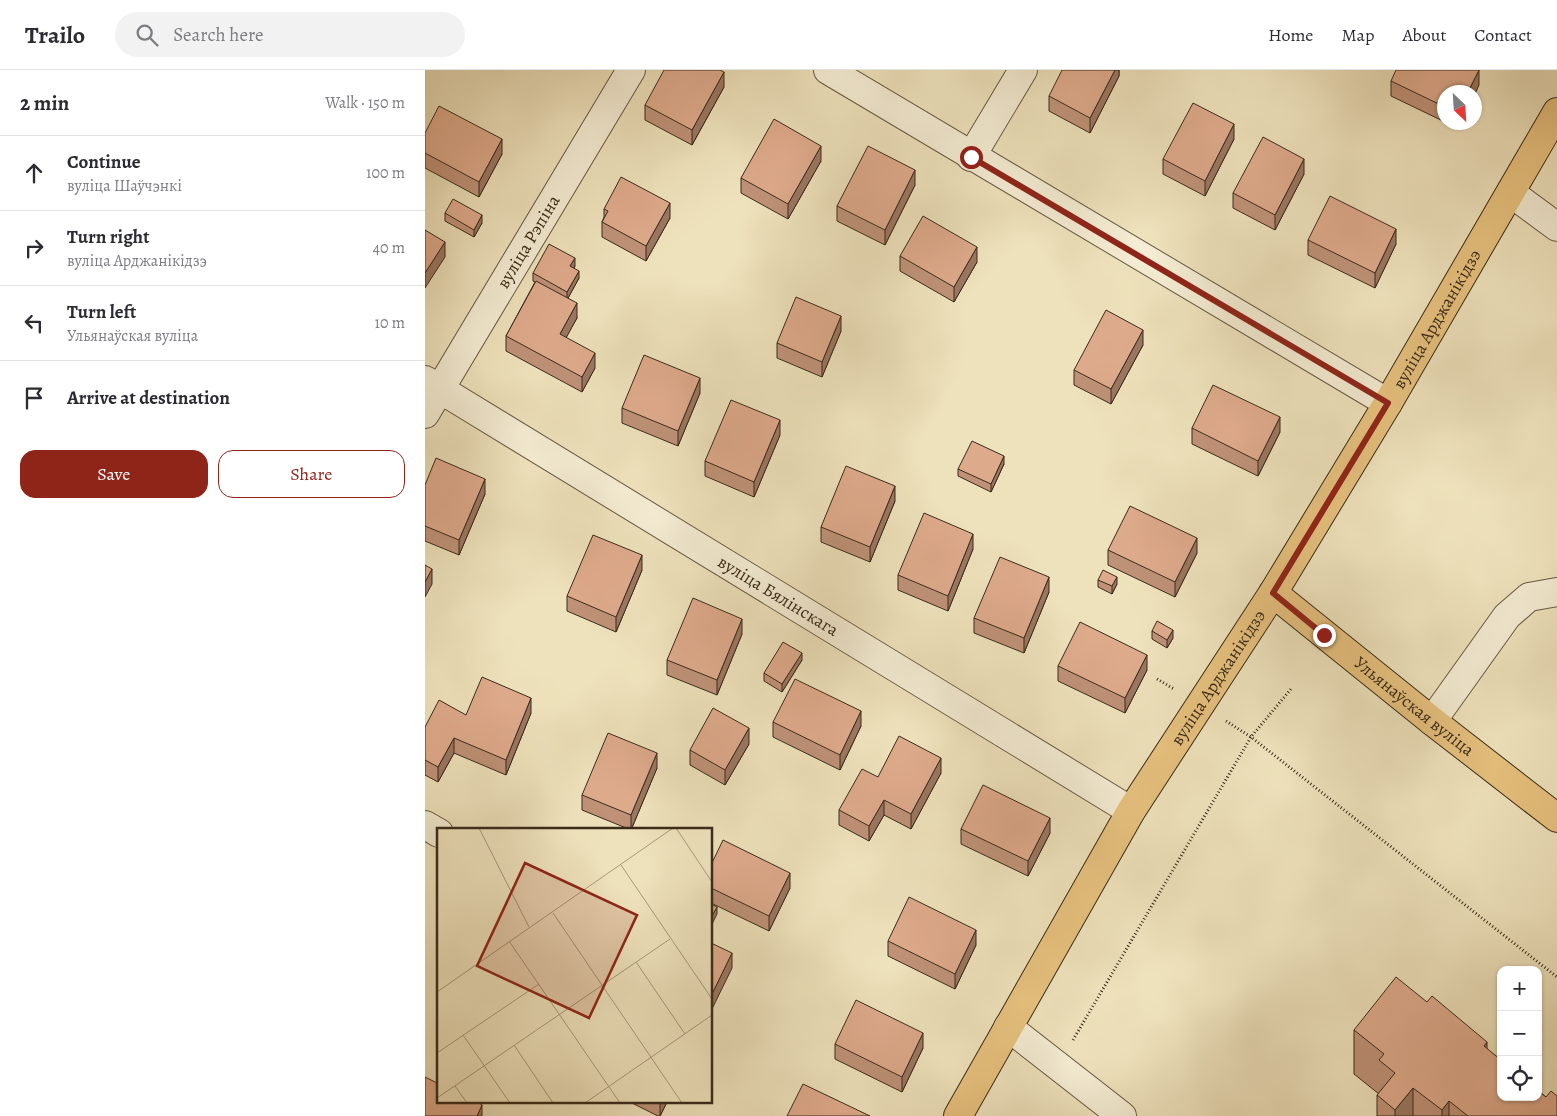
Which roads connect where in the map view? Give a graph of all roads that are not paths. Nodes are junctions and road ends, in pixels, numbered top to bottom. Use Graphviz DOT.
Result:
graph roads {
  1 [pos="631,70"];
  2 [pos="828,70"];
  3 [pos="1023,70"];
  4 [pos="1557,112"];
  5 [pos="971,157"];
  6 [pos="1511,193"];
  7 [pos="1557,227"];
  8 [pos="432,384"];
  9 [pos="1388,403"];
  10 [pos="425,414"];
  11 [pos="1557,592"];
  12 [pos="1273,593"];
  13 [pos="1432,721"];
  14 [pos="1131,811"];
  15 [pos="1557,818"];
  16 [pos="425,825"];
  17 [pos="437,832"];
  18 [pos="1008,1027"];
  19 [pos="958,1116"];
  20 [pos="1121,1116"];
  1 -- 8 [label="street, вуліца Рэпіна"];
  2 -- 5 [label="street"];
  3 -- 5 [label="street"];
  4 -- 6 [label="main road, вуліца Арджанікідзэ"];
  5 -- 9 [label="street"];
  6 -- 7 [label="street"];
  6 -- 9 [label="main road, вуліца Арджанікідзэ"];
  8 -- 10 [label="street, вуліца Рэпіна"];
  8 -- 14 [label="street, вуліца Бялінскага"];
  9 -- 12 [label="main road, вуліца Арджанікідзэ"];
  11 -- 13 [label="street"];
  12 -- 13 [label="main road, Ульянаўская вуліца"];
  12 -- 14 [label="main road, вуліца Арджанікідзэ"];
  13 -- 15 [label="main road, Ульянаўская вуліца"];
  14 -- 18 [label="main road, вуліца Арджанікідзэ"];
  16 -- 17 [label="street"];
  18 -- 19 [label="main road, вуліца Арджанікідзэ"];
  18 -- 20 [label="street"];
}
